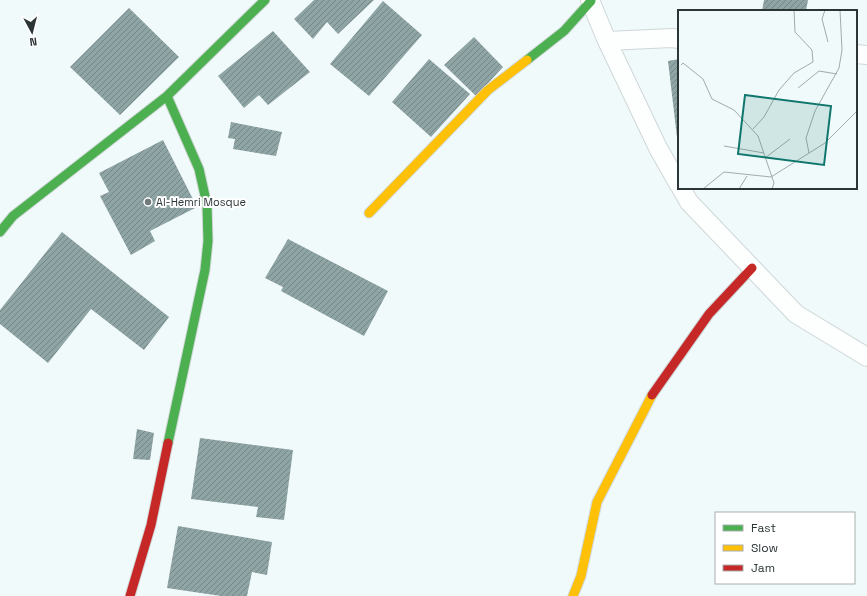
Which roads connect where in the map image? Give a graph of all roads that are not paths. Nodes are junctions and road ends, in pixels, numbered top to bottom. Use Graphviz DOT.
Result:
graph roads {
  1 [pos="265,0"];
  2 [pos="590,1"];
  3 [pos="678,39"];
  4 [pos="607,41"];
  5 [pos="857,54"];
  6 [pos="867,55"];
  7 [pos="167,96"];
  8 [pos="678,183"];
  9 [pos="682,189"];
  10 [pos="369,213"];
  11 [pos="0,232"];
  12 [pos="752,268"];
  13 [pos="867,357"];
  14 [pos="130,596"];
  15 [pos="573,596"];
  1 -- 7 [label="street"];
  2 -- 4 [label="street"];
  2 -- 10 [label="street"];
  3 -- 4 [label="street"];
  4 -- 8 [label="street"];
  5 -- 6 [label="street"];
  7 -- 11 [label="street"];
  7 -- 14 [label="street"];
  9 -- 12 [label="street"];
  12 -- 13 [label="street"];
  12 -- 15 [label="street"];
}
